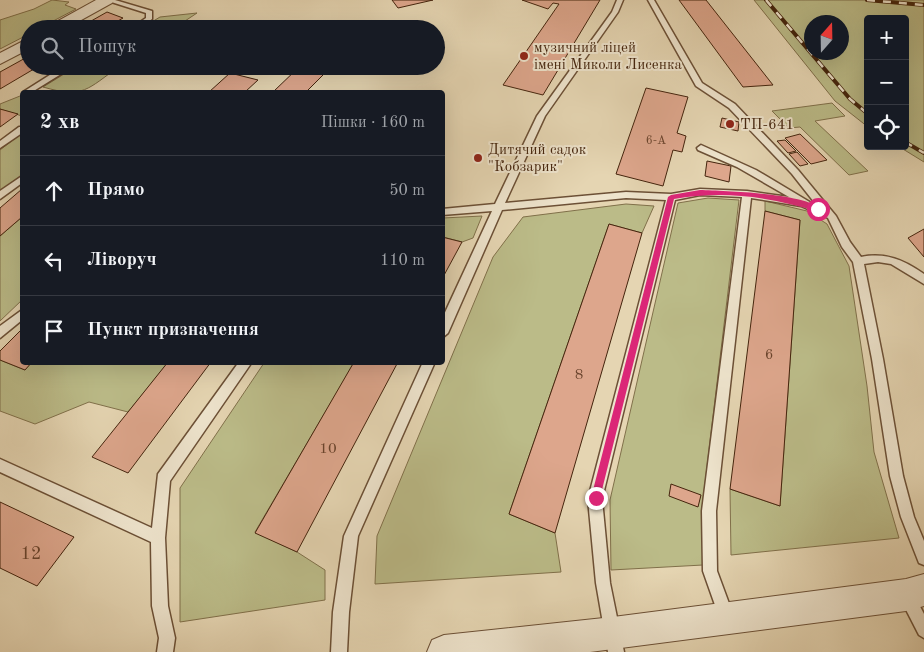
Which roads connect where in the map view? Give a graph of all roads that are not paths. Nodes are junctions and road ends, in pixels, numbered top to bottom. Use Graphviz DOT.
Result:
graph roads {
  1 [pos="107,0"];
  2 [pos="620,0"];
  3 [pos="651,0"];
  4 [pos="70,20"];
  5 [pos="147,20"];
  6 [pos="20,48"];
  7 [pos="0,59"];
  8 [pos="55,75"];
  9 [pos="29,90"];
  10 [pos="20,130"];
  11 [pos="0,145"];
  12 [pos="701,148"];
  13 [pos="20,181"];
  14 [pos="747,194"];
  15 [pos="0,196"];
  16 [pos="671,197"];
  17 [pos="803,203"];
  18 [pos="499,207"];
  19 [pos="445,212"];
  20 [pos="833,218"];
  21 [pos="858,261"];
  22 [pos="924,280"];
  23 [pos="20,316"];
  24 [pos="445,326"];
  25 [pos="0,333"];
  26 [pos="244,365"];
  27 [pos="428,365"];
  28 [pos="0,465"];
  29 [pos="158,538"];
  30 [pos="924,558"];
  31 [pos="915,593"];
  32 [pos="727,619"];
  33 [pos="924,630"];
  34 [pos="615,643"];
  35 [pos="165,652"];
  36 [pos="339,652"];
  37 [pos="444,652"];
  1 -- 4 [label="street"];
  1 -- 5 [label="lane"];
  2 -- 18 [label="lane"];
  3 -- 20 [label="lane"];
  6 -- 7 [label="street"];
  8 -- 9 [label="lane"];
  10 -- 11 [label="lane"];
  12 -- 17 [label="lane"];
  13 -- 15 [label="lane"];
  14 -- 16 [label="lane"];
  14 -- 17 [label="lane"];
  14 -- 32 [label="lane"];
  16 -- 18 [label="lane"];
  16 -- 34 [label="lane"];
  17 -- 20 [label="lane"];
  18 -- 19 [label="lane"];
  18 -- 24 [label="lane"];
  20 -- 21 [label="lane"];
  21 -- 22 [label="lane"];
  21 -- 30 [label="lane"];
  23 -- 25 [label="lane"];
  26 -- 29 [label="lane"];
  27 -- 36 [label="lane"];
  28 -- 29 [label="lane"];
  29 -- 35 [label="lane"];
  31 -- 32 [label="street"];
  31 -- 33 [label="lane"];
  32 -- 34 [label="street"];
  34 -- 37 [label="street"];
}
